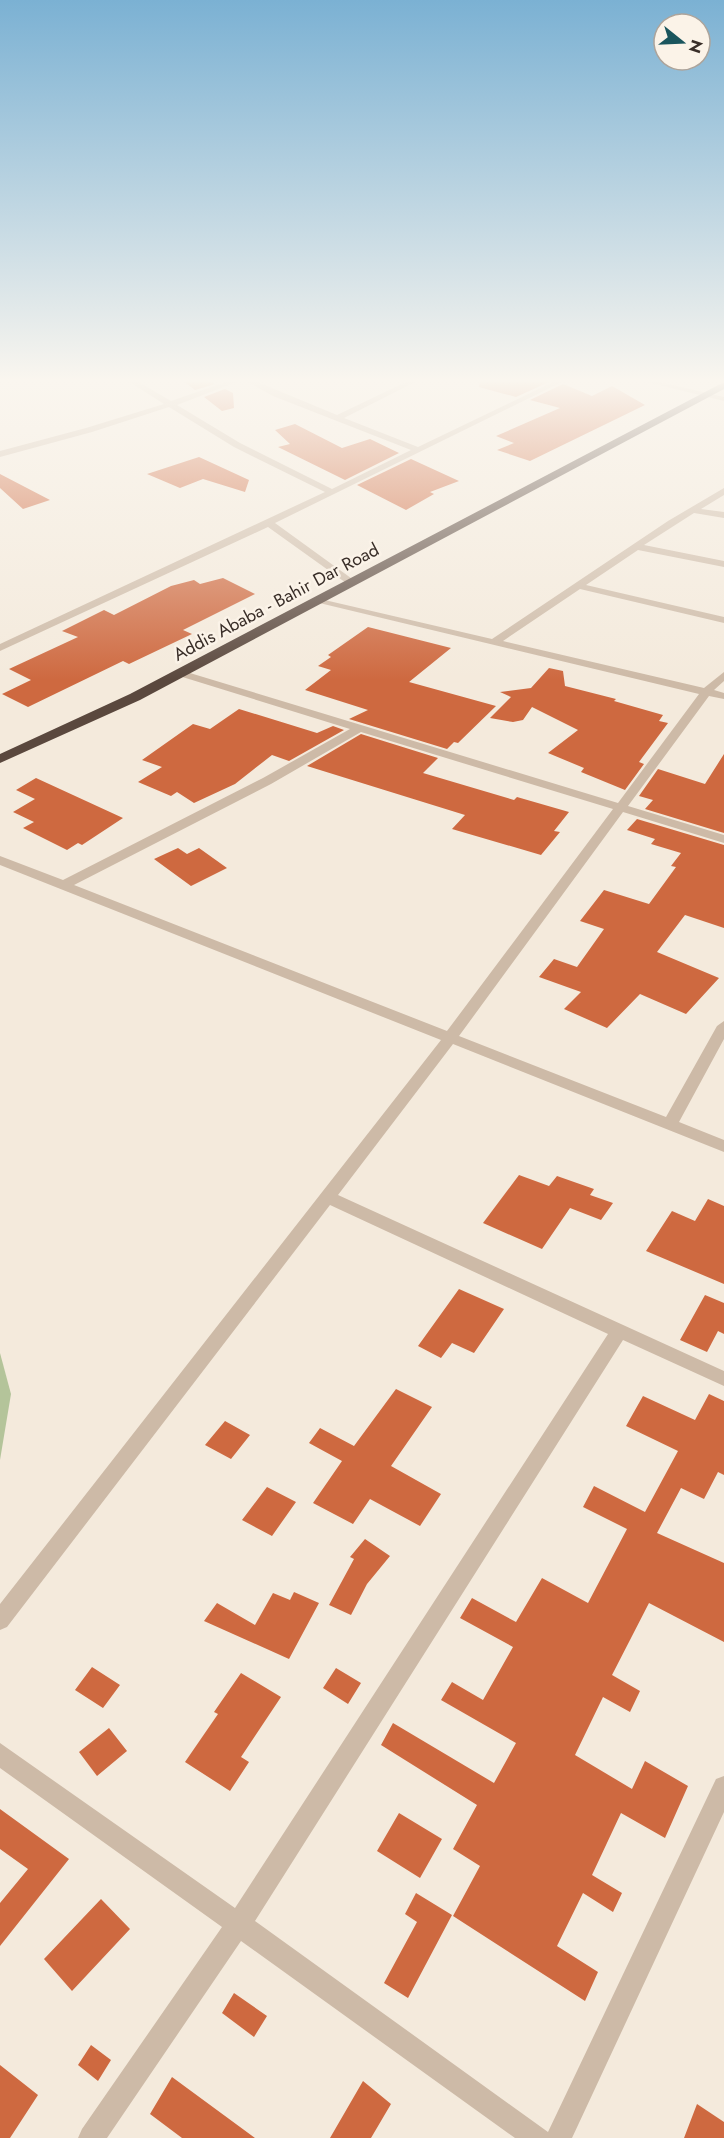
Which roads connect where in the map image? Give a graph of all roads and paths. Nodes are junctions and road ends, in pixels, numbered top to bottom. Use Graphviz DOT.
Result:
graph roads {
  1 [pos="309,481"];
  2 [pos="354,481"];
  3 [pos="544,481"];
  4 [pos="724,491"];
  5 [pos="331,492"];
  6 [pos="694,510"];
  7 [pos="724,515"];
  8 [pos="269,523"];
  9 [pos="639,546"];
  10 [pos="724,564"];
  11 [pos="352,583"];
  12 [pos="580,586"];
  13 [pos="316,602"];
  14 [pos="724,620"];
  15 [pos="493,643"];
  16 [pos="0,648"];
  17 [pos="180,673"];
  18 [pos="724,675"];
  19 [pos="706,692"];
  20 [pos="724,696"];
  21 [pos="361,727"];
  22 [pos="0,759"];
  23 [pos="622,806"];
  24 [pos="724,839"];
  25 [pos="0,860"];
  26 [pos="63,885"];
  27 [pos="724,1026"];
  28 [pos="449,1039"];
  29 [pos="670,1124"];
  30 [pos="724,1146"];
  31 [pos="327,1197"];
  32 [pos="619,1331"];
  33 [pos="724,1379"];
  34 [pos="0,1620"];
  35 [pos="0,1754"];
  36 [pos="724,1787"];
  37 [pos="239,1924"];
  38 [pos="91,2138"];
  39 [pos="537,2138"];
  40 [pos="558,2138"];
  1 -- 5 [label="street"];
  2 -- 5 [label="street"];
  3 -- 11 [label="highway, Addis Ababa - Bahir Dar Road"];
  4 -- 6 [label="street"];
  5 -- 8 [label="street"];
  6 -- 7 [label="street"];
  6 -- 9 [label="street"];
  8 -- 11 [label="street"];
  8 -- 16 [label="street"];
  9 -- 10 [label="street"];
  9 -- 12 [label="street"];
  11 -- 13 [label="highway, Addis Ababa - Bahir Dar Road"];
  12 -- 14 [label="street"];
  12 -- 15 [label="street"];
  13 -- 15 [label="street"];
  13 -- 17 [label="highway, Addis Ababa - Bahir Dar Road"];
  15 -- 19 [label="street"];
  17 -- 21 [label="street"];
  17 -- 22 [label="highway, Addis Ababa - Bahir Dar Road"];
  18 -- 19 [label="street"];
  19 -- 20 [label="street"];
  19 -- 23 [label="street"];
  21 -- 23 [label="street"];
  21 -- 26 [label="street"];
  23 -- 24 [label="street"];
  23 -- 28 [label="street"];
  25 -- 26 [label="street"];
  26 -- 28 [label="street"];
  27 -- 29 [label="street"];
  28 -- 29 [label="street"];
  28 -- 31 [label="street"];
  29 -- 30 [label="street"];
  31 -- 32 [label="street"];
  31 -- 34 [label="street"];
  32 -- 33 [label="street"];
  32 -- 37 [label="street"];
  35 -- 37 [label="street"];
  36 -- 40 [label="street"];
  37 -- 38 [label="street"];
  37 -- 39 [label="street"];
}
